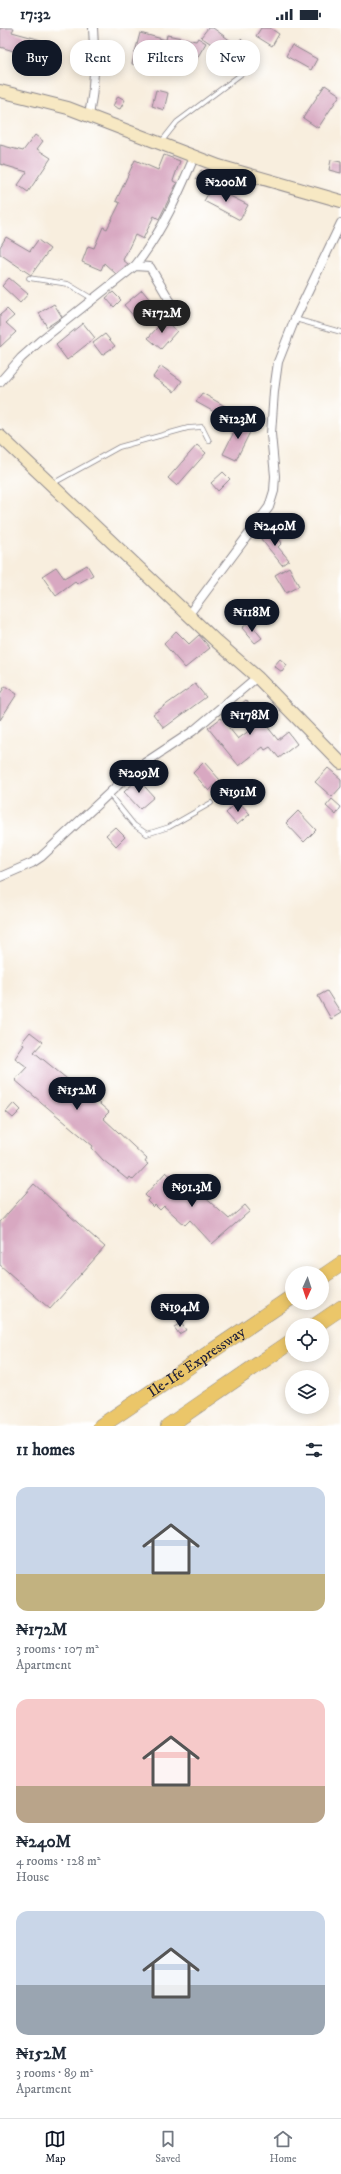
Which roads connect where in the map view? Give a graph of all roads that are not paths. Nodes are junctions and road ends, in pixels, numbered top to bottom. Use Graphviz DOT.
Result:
graph roads {
  1 [pos="93,28"];
  2 [pos="239,76"];
  3 [pos="0,91"];
  4 [pos="89,116"];
  5 [pos="161,143"];
  6 [pos="195,156"];
  7 [pos="341,201"];
  8 [pos="341,223"];
  9 [pos="135,266"];
  10 [pos="29,278"];
  11 [pos="93,299"];
  12 [pos="176,310"];
  13 [pos="295,319"];
  14 [pos="341,332"];
  15 [pos="0,382"];
  16 [pos="0,437"];
  17 [pos="209,441"];
  18 [pos="50,485"];
  19 [pos="189,614"];
  20 [pos="257,677"];
  21 [pos="341,763"];
  22 [pos="109,794"];
  23 [pos="210,803"];
  24 [pos="1,876"];
  25 [pos="341,1264"];
  26 [pos="329,1272"];
  27 [pos="285,1302"];
  28 [pos="341,1308"];
  29 [pos="326,1318"];
  30 [pos="285,1346"];
  31 [pos="101,1426"];
  32 [pos="168,1426"];
  1 -- 4 [label="street"];
  2 -- 5 [label="lane"];
  3 -- 4 [label="main road"];
  4 -- 5 [label="main road"];
  5 -- 6 [label="main road"];
  6 -- 7 [label="main road"];
  6 -- 9 [label="street"];
  8 -- 13 [label="street"];
  9 -- 11 [label="street"];
  9 -- 12 [label="street"];
  10 -- 11 [label="lane"];
  11 -- 15 [label="street"];
  13 -- 14 [label="lane"];
  13 -- 19 [label="street"];
  16 -- 18 [label="main road"];
  17 -- 18 [label="lane"];
  18 -- 19 [label="main road"];
  19 -- 20 [label="main road"];
  20 -- 21 [label="main road"];
  20 -- 22 [label="street"];
  22 -- 23 [label="lane"];
  22 -- 24 [label="street"];
  25 -- 26 [label="highway"];
  27 -- 31 [label="highway, Ile-Ife Expressway"];
  28 -- 29 [label="highway"];
  30 -- 32 [label="highway"];
}
